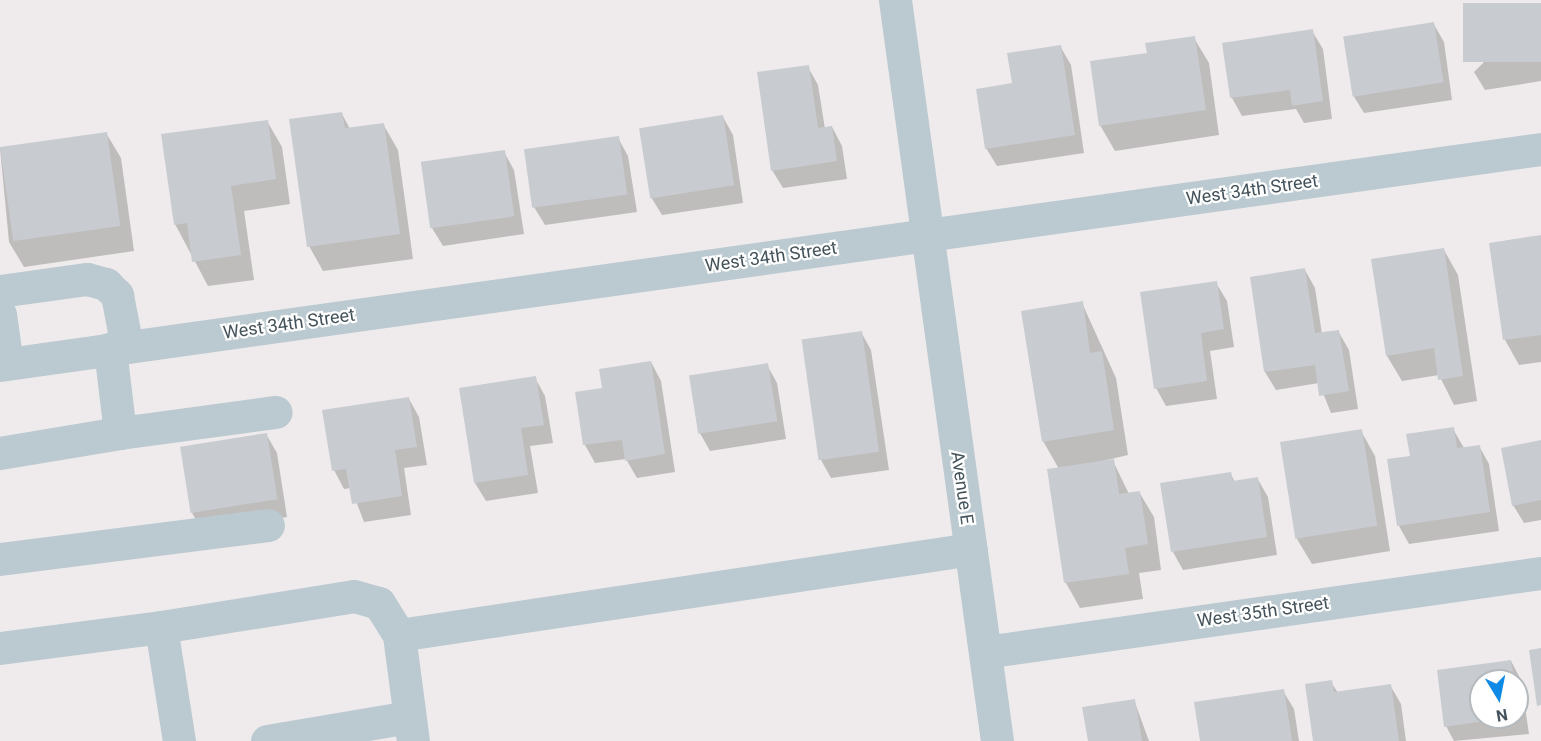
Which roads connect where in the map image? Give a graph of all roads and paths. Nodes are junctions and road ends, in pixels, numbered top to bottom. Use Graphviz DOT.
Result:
graph roads {
  1 [pos="895,0"];
  2 [pos="1541,149"];
  3 [pos="928,235"];
  4 [pos="0,291"];
  5 [pos="0,314"];
  6 [pos="118,348"];
  7 [pos="3,364"];
  8 [pos="276,412"];
  9 [pos="120,433"];
  10 [pos="0,453"];
  11 [pos="268,525"];
  12 [pos="971,549"];
  13 [pos="0,559"];
  14 [pos="1541,573"];
  15 [pos="161,627"];
  16 [pos="399,635"];
  17 [pos="0,648"];
  18 [pos="985,652"];
  19 [pos="411,729"];
  20 [pos="179,741"];
  21 [pos="267,741"];
  22 [pos="997,741"];
  1 -- 3 [label="street, Avenue E"];
  2 -- 3 [label="street, West 34th Street"];
  3 -- 6 [label="street, West 34th Street"];
  3 -- 12 [label="street, Avenue E"];
  4 -- 6 [label="street"];
  5 -- 7 [label="street"];
  6 -- 7 [label="street, West 34th Street"];
  6 -- 9 [label="street"];
  8 -- 9 [label="street"];
  9 -- 10 [label="street"];
  11 -- 13 [label="street"];
  12 -- 16 [label="street"];
  12 -- 18 [label="street, Avenue E"];
  14 -- 18 [label="street, West 35th Street"];
  15 -- 16 [label="street"];
  15 -- 17 [label="street"];
  15 -- 20 [label="street"];
  16 -- 19 [label="street"];
  18 -- 22 [label="street, Avenue E"];
  19 -- 21 [label="street"];
}
